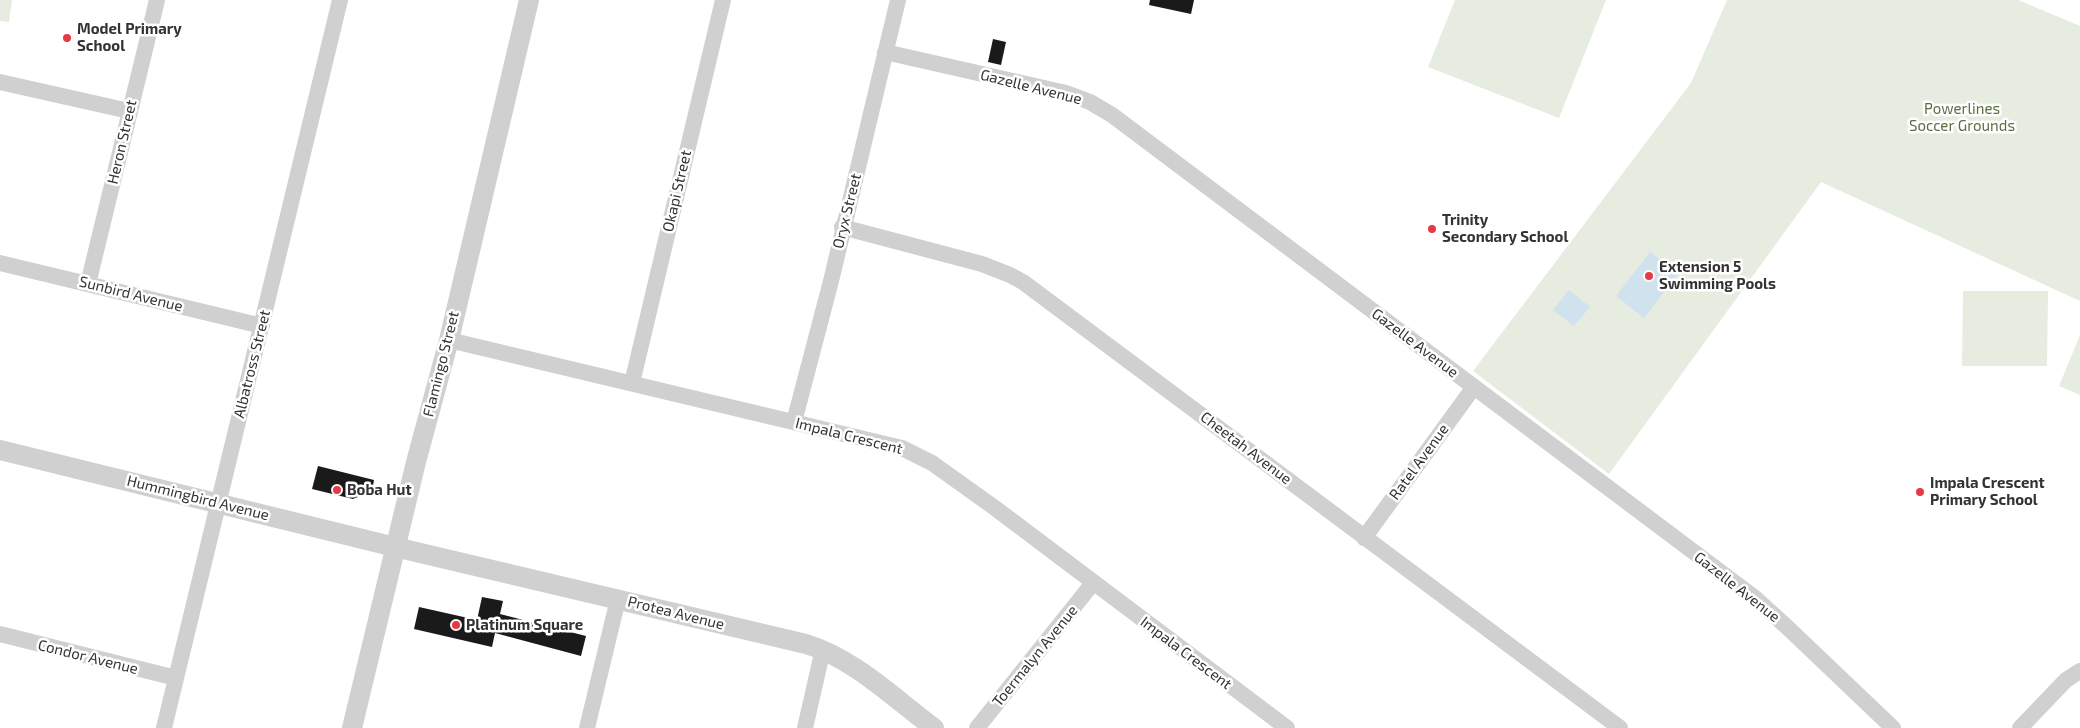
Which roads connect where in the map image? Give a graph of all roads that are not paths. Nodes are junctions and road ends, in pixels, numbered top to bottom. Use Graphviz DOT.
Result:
graph roads {
  1 [pos="157,0"];
  2 [pos="340,0"];
  3 [pos="529,0"];
  4 [pos="723,0"];
  5 [pos="898,0"];
  6 [pos="885,52"];
  7 [pos="0,82"];
  8 [pos="129,111"];
  9 [pos="842,227"];
  10 [pos="0,263"];
  11 [pos="88,284"];
  12 [pos="262,326"];
  13 [pos="449,340"];
  14 [pos="632,383"];
  15 [pos="1474,387"];
  16 [pos="794,422"];
  17 [pos="0,450"];
  18 [pos="218,503"];
  19 [pos="1364,538"];
  20 [pos="395,547"];
  21 [pos="1093,583"];
  22 [pos="618,599"];
  23 [pos="1,637"];
  24 [pos="823,649"];
  25 [pos="2080,671"];
  26 [pos="176,678"];
  27 [pos="164,728"];
  28 [pos="352,728"];
  29 [pos="587,728"];
  30 [pos="804,728"];
  31 [pos="934,728"];
  32 [pos="977,728"];
  33 [pos="1287,728"];
  34 [pos="1620,728"];
  35 [pos="1893,728"];
  36 [pos="2020,728"];
  1 -- 8 [label="street, Heron Street"];
  2 -- 12 [label="street, Albatross Street"];
  3 -- 13 [label="street, Flamingo Street"];
  4 -- 14 [label="street, Okapi Street"];
  5 -- 6 [label="street, Oryx Street"];
  6 -- 9 [label="street, Oryx Street"];
  6 -- 15 [label="street, Gazelle Avenue"];
  7 -- 8 [label="street"];
  8 -- 11 [label="street, Heron Street"];
  9 -- 16 [label="street, Oryx Street"];
  9 -- 19 [label="street, Cheetah Avenue"];
  10 -- 11 [label="street, Sunbird Avenue"];
  11 -- 12 [label="street, Sunbird Avenue"];
  12 -- 18 [label="street, Albatross Street"];
  13 -- 14 [label="street, Impala Crescent"];
  13 -- 20 [label="street, Flamingo Street"];
  14 -- 16 [label="street, Impala Crescent"];
  15 -- 19 [label="street, Ratel Avenue"];
  15 -- 35 [label="street, Gazelle Avenue"];
  16 -- 21 [label="street, Impala Crescent"];
  17 -- 18 [label="street, Hummingbird Avenue"];
  18 -- 20 [label="street, Hummingbird Avenue"];
  18 -- 26 [label="street, Albatross Street"];
  19 -- 34 [label="street, Cheetah Avenue"];
  20 -- 22 [label="street, Protea Avenue"];
  20 -- 28 [label="street, Flamingo Street"];
  21 -- 32 [label="street, Toermalyn Avenue"];
  21 -- 33 [label="street, Impala Crescent"];
  22 -- 24 [label="street, Protea Avenue"];
  22 -- 29 [label="street"];
  23 -- 26 [label="street, Condor Avenue"];
  24 -- 30 [label="street"];
  24 -- 31 [label="street, Protea Avenue"];
  25 -- 36 [label="street"];
  26 -- 27 [label="street, Albatross Street"];
}
